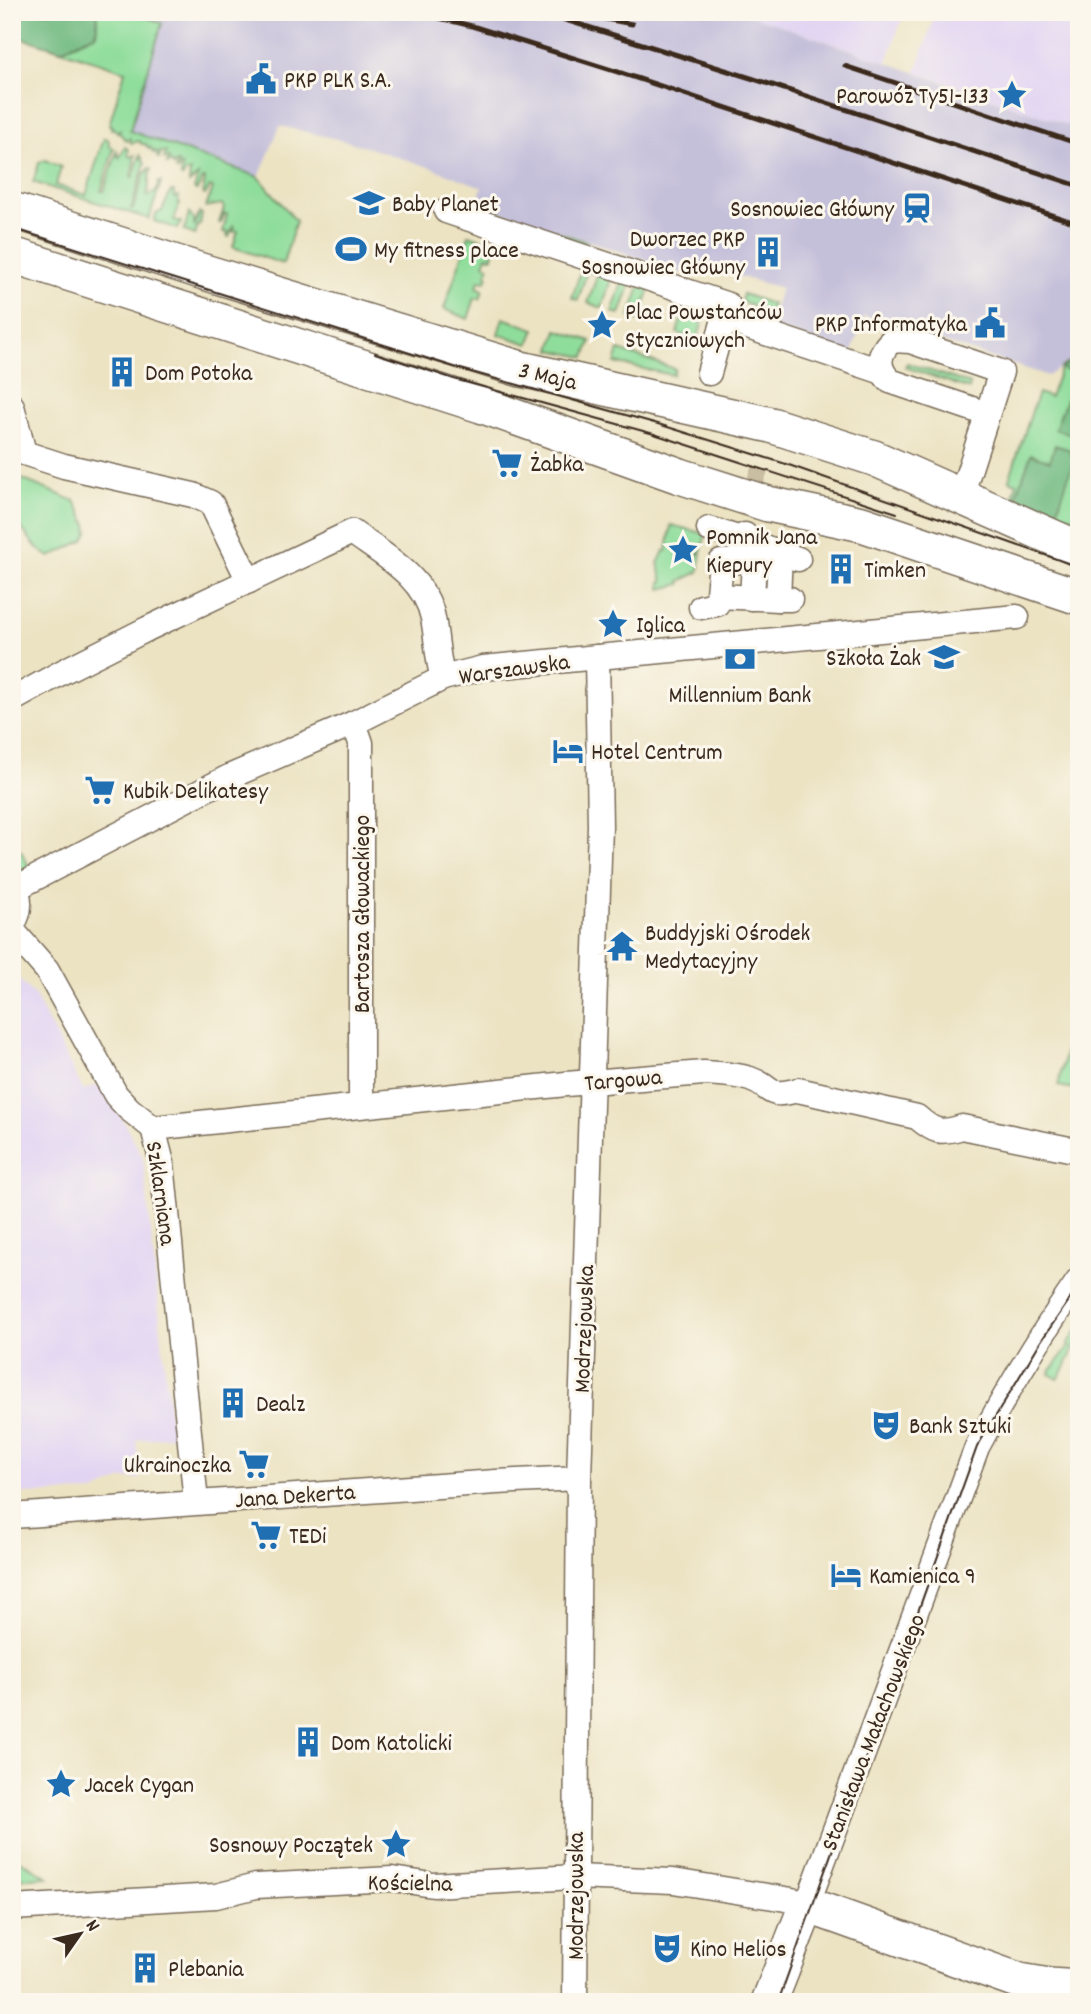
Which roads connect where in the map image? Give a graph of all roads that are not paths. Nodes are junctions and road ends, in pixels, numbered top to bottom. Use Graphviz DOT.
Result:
graph roads {
  1 [pos="12,210"];
  2 [pos="446,211"];
  3 [pos="12,255"];
  4 [pos="724,319"];
  5 [pos="883,372"];
  6 [pos="709,373"];
  7 [pos="12,406"];
  8 [pos="987,414"];
  9 [pos="961,496"];
  10 [pos="709,528"];
  11 [pos="1079,549"];
  12 [pos="746,550"];
  13 [pos="249,581"];
  14 [pos="1079,597"];
  15 [pos="752,598"];
  16 [pos="1017,617"];
  17 [pos="597,657"];
  18 [pos="443,678"];
  19 [pos="12,700"];
  20 [pos="354,723"];
  21 [pos="14,885"];
  22 [pos="12,928"];
  23 [pos="591,1082"];
  24 [pos="361,1105"];
  25 [pos="153,1128"];
  26 [pos="1079,1152"];
  27 [pos="1079,1280"];
  28 [pos="579,1478"];
  29 [pos="196,1502"];
  30 [pos="12,1516"];
  31 [pos="575,1877"];
  32 [pos="807,1905"];
  33 [pos="12,1908"];
  34 [pos="1079,1988"];
  35 [pos="575,2002"];
  36 [pos="769,2002"];
  1 -- 9 [label="main road, 3 Maja"];
  2 -- 4 [label="street"];
  3 -- 14 [label="main road, 3 Maja"];
  4 -- 5 [label="street"];
  4 -- 6 [label="street"];
  5 -- 8 [label="street"];
  5 -- 8 [label="street"];
  7 -- 13 [label="street"];
  8 -- 9 [label="street"];
  9 -- 11 [label="main road, 3 Maja"];
  10 -- 12 [label="street"];
  12 -- 15 [label="street"];
  12 -- 15 [label="street"];
  12 -- 15 [label="street"];
  13 -- 18 [label="street"];
  13 -- 19 [label="street"];
  16 -- 17 [label="street, Warszawska"];
  17 -- 18 [label="street, Warszawska"];
  17 -- 23 [label="street, Modrzejowska"];
  18 -- 20 [label="street, Warszawska"];
  20 -- 21 [label="street, Warszawska"];
  20 -- 24 [label="street, Bartosza Głowackiego"];
  21 -- 22 [label="street"];
  22 -- 25 [label="street, Szklarniana"];
  23 -- 24 [label="street, Targowa"];
  23 -- 26 [label="street, Targowa"];
  23 -- 28 [label="street, Modrzejowska"];
  24 -- 25 [label="street, Targowa"];
  25 -- 29 [label="street, Szklarniana"];
  27 -- 32 [label="street, Stanisława Małachowskiego"];
  28 -- 29 [label="street, Jana Dekerta"];
  28 -- 31 [label="street, Modrzejowska"];
  29 -- 30 [label="street, Jana Dekerta"];
  31 -- 32 [label="street, Kościelna"];
  31 -- 33 [label="street, Kościelna"];
  31 -- 35 [label="street, Modrzejowska"];
  32 -- 34 [label="main road"];
  32 -- 36 [label="main road, Stanisława Małachowskiego"];
}
